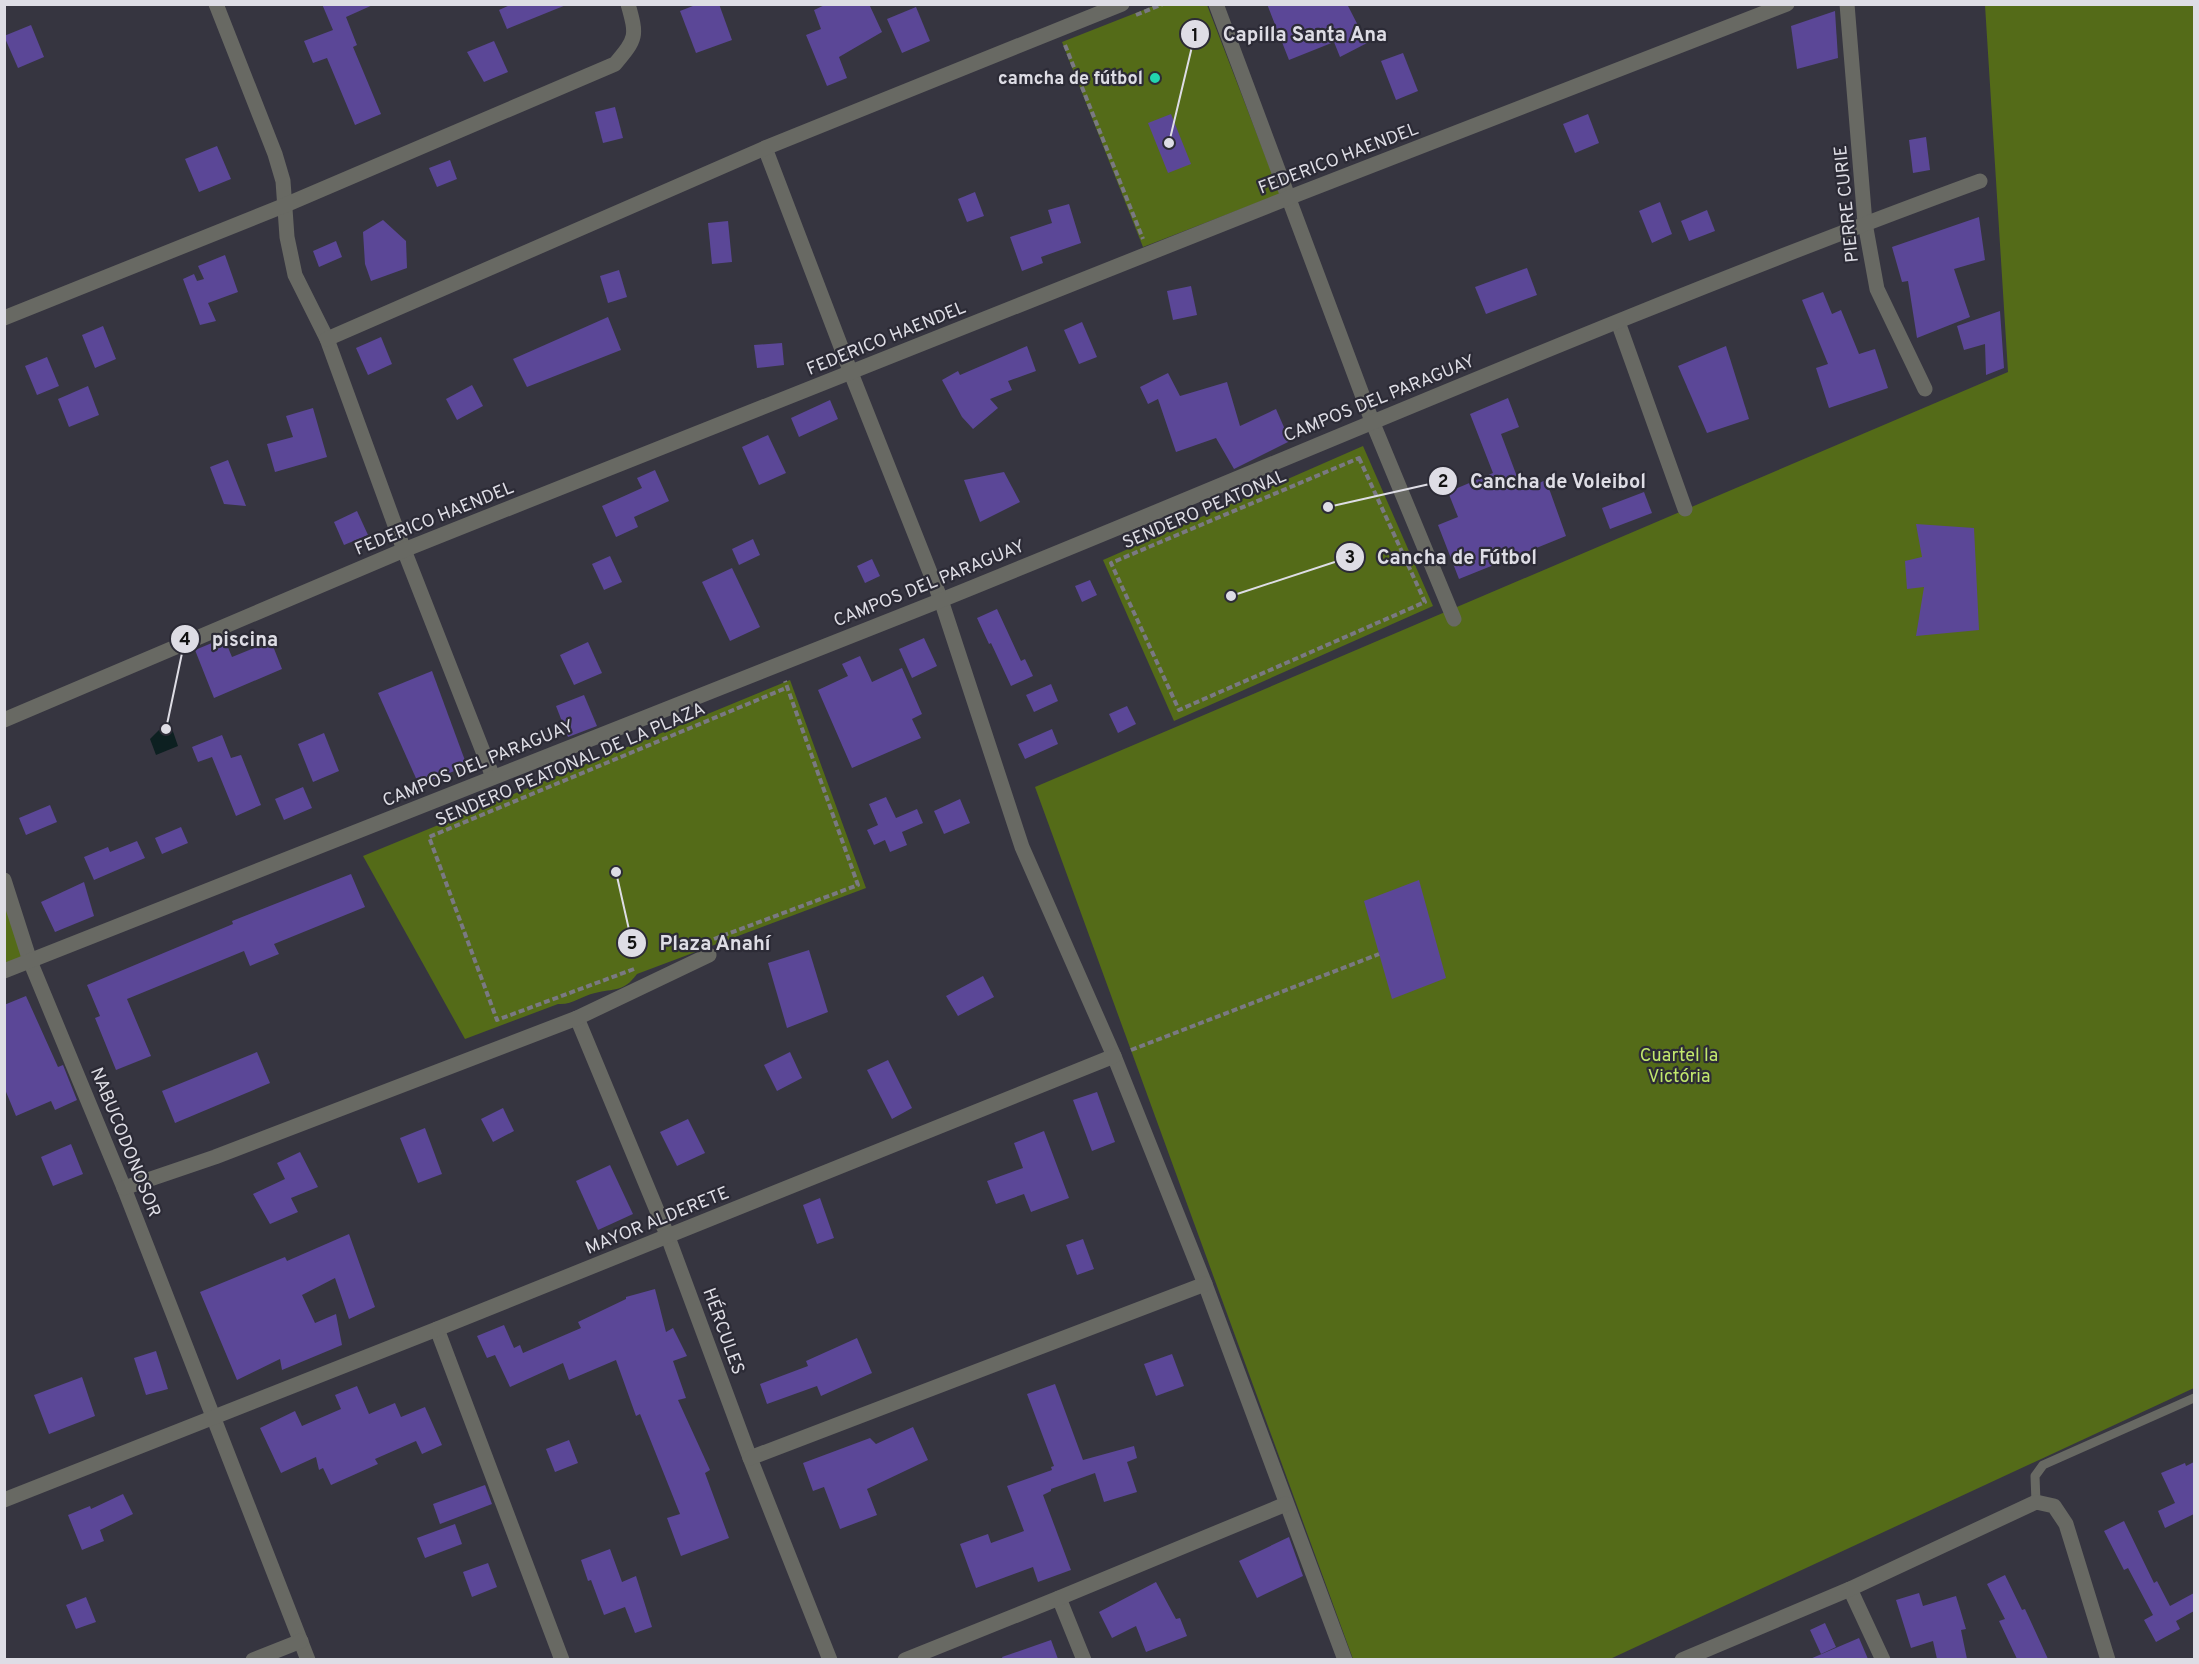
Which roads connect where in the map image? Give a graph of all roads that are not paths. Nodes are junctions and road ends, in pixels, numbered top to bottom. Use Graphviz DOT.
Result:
graph roads {
  1 [pos="216,4"];
  2 [pos="628,4"];
  3 [pos="1216,4"];
  4 [pos="1787,4"];
  5 [pos="1847,4"];
  6 [pos="1126,11"];
  7 [pos="765,148"];
  8 [pos="1980,181"];
  9 [pos="1288,198"];
  10 [pos="283,206"];
  11 [pos="1865,223"];
  12 [pos="4,318"];
  13 [pos="1618,322"];
  14 [pos="327,339"];
  15 [pos="851,373"];
  16 [pos="1925,389"];
  17 [pos="1372,421"];
  18 [pos="1685,509"];
  19 [pos="405,550"];
  20 [pos="941,600"];
  21 [pos="1454,619"];
  22 [pos="4,720"];
  23 [pos="493,777"];
  24 [pos="4,880"];
  25 [pos="707,949"];
  26 [pos="30,961"];
  27 [pos="4,971"];
  28 [pos="577,1018"];
  29 [pos="1114,1056"];
  30 [pos="124,1188"];
  31 [pos="668,1237"];
  32 [pos="1205,1284"];
  33 [pos="437,1329"];
  34 [pos="2194,1398"];
  35 [pos="213,1418"];
  36 [pos="750,1458"];
  37 [pos="4,1500"];
  38 [pos="2036,1502"];
  39 [pos="1286,1504"];
  40 [pos="1850,1589"];
  41 [pos="1059,1598"];
  42 [pos="301,1641"];
  43 [pos="253,1659"];
  44 [pos="308,1659"];
  45 [pos="562,1659"];
  46 [pos="830,1659"];
  47 [pos="905,1659"];
  48 [pos="1084,1659"];
  49 [pos="1345,1659"];
  50 [pos="1685,1659"];
  51 [pos="1883,1659"];
  52 [pos="2108,1659"];
  1 -- 10 [label="street"];
  2 -- 10 [label="street"];
  3 -- 9 [label="street"];
  4 -- 9 [label="street, FEDERICO HAENDEL"];
  5 -- 11 [label="street, PIERRE CURIE"];
  6 -- 7 [label="street"];
  7 -- 14 [label="street"];
  7 -- 15 [label="street"];
  8 -- 11 [label="street, CAMPOS DEL PARAGUAY"];
  9 -- 15 [label="street, FEDERICO HAENDEL"];
  9 -- 17 [label="street"];
  10 -- 12 [label="street"];
  10 -- 14 [label="street"];
  11 -- 13 [label="street, CAMPOS DEL PARAGUAY"];
  11 -- 16 [label="street, PIERRE CURIE"];
  13 -- 17 [label="street, CAMPOS DEL PARAGUAY"];
  13 -- 18 [label="street"];
  14 -- 19 [label="street"];
  15 -- 19 [label="street, FEDERICO HAENDEL"];
  15 -- 20 [label="street"];
  17 -- 20 [label="street, CAMPOS DEL PARAGUAY"];
  17 -- 21 [label="street"];
  19 -- 22 [label="street, FEDERICO HAENDEL"];
  19 -- 23 [label="street"];
  20 -- 23 [label="street, CAMPOS DEL PARAGUAY"];
  20 -- 29 [label="street"];
  23 -- 26 [label="street, CAMPOS DEL PARAGUAY"];
  24 -- 26 [label="street, NABUCODONOSOR"];
  25 -- 28 [label="street"];
  26 -- 27 [label="street, CAMPOS DEL PARAGUAY"];
  26 -- 30 [label="street, NABUCODONOSOR"];
  28 -- 30 [label="street"];
  28 -- 31 [label="street, HÉRCULES"];
  29 -- 31 [label="street, MAYOR ALDERETE"];
  29 -- 32 [label="street"];
  30 -- 35 [label="street, NABUCODONOSOR"];
  31 -- 33 [label="street, MAYOR ALDERETE"];
  31 -- 36 [label="street, HÉRCULES"];
  32 -- 36 [label="street"];
  32 -- 39 [label="street"];
  33 -- 35 [label="street, MAYOR ALDERETE"];
  33 -- 45 [label="street"];
  34 -- 38 [label="lane"];
  35 -- 37 [label="street, MAYOR ALDERETE"];
  35 -- 42 [label="street, NABUCODONOSOR"];
  36 -- 46 [label="street, HÉRCULES"];
  38 -- 40 [label="street"];
  38 -- 52 [label="street"];
  39 -- 41 [label="street"];
  39 -- 49 [label="street"];
  40 -- 50 [label="street"];
  40 -- 51 [label="street"];
  41 -- 47 [label="street"];
  41 -- 48 [label="street"];
  42 -- 43 [label="street"];
  42 -- 44 [label="street, NABUCODONOSOR"];
}
